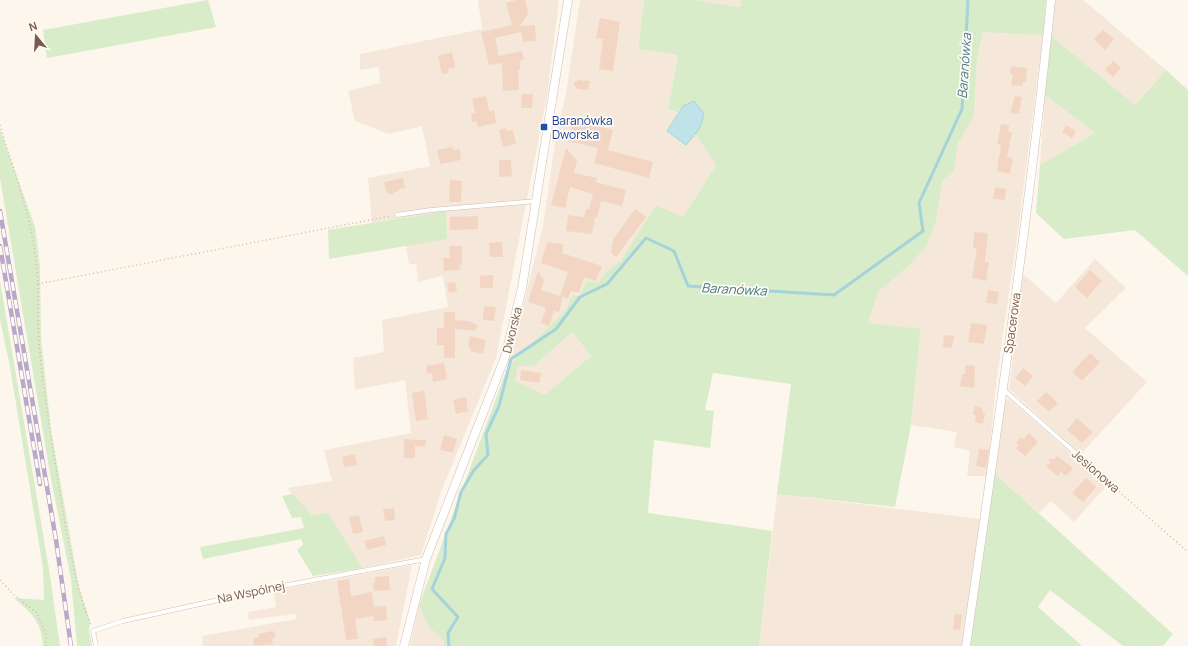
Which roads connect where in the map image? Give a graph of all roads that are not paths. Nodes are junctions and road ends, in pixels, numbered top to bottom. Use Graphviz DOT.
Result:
graph roads {
  1 [pos="568,0"];
  2 [pos="1051,0"];
  3 [pos="536,201"];
  4 [pos="397,215"];
  5 [pos="1003,390"];
  6 [pos="1112,485"];
  7 [pos="426,559"];
  8 [pos="96,646"];
  9 [pos="404,646"];
  10 [pos="966,646"];
  1 -- 3 [label="street, Dworska"];
  2 -- 5 [label="street, Spacerowa"];
  3 -- 4 [label="lane"];
  3 -- 7 [label="street, Dworska"];
  5 -- 6 [label="lane, Jesionowa"];
  5 -- 10 [label="street, Spacerowa"];
  7 -- 8 [label="lane, Na Wspólnej"];
  7 -- 9 [label="street, Dworska"];
}
